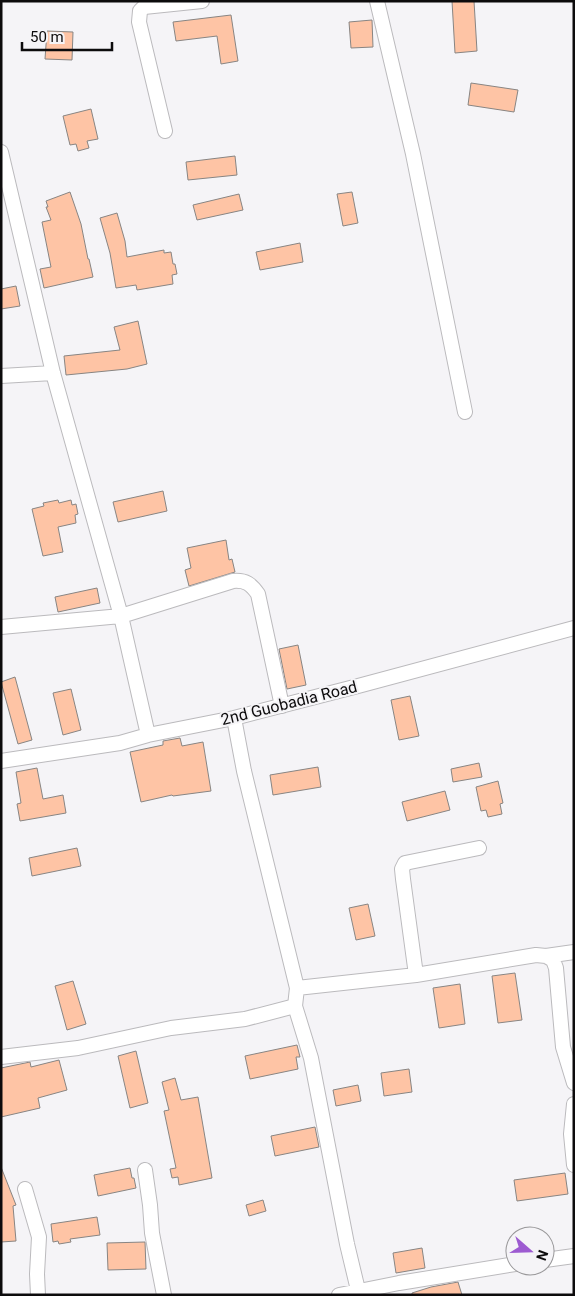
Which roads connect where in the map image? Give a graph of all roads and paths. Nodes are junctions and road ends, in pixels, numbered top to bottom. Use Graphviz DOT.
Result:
graph roads {
  1 [pos="202,1"];
  2 [pos="377,1"];
  3 [pos="140,6"];
  4 [pos="165,131"];
  5 [pos="1,152"];
  6 [pos="52,373"];
  7 [pos="1,376"];
  8 [pos="465,412"];
  9 [pos="121,616"];
  10 [pos="1,627"];
  11 [pos="574,628"];
  12 [pos="282,706"];
  13 [pos="234,718"];
  14 [pos="148,735"];
  15 [pos="1,761"];
  16 [pos="479,848"];
  17 [pos="574,952"];
  18 [pos="546,956"];
  19 [pos="416,975"];
  20 [pos="297,988"];
  21 [pos="295,1006"];
  22 [pos="1,1058"];
  23 [pos="574,1083"];
  24 [pos="574,1104"];
  25 [pos="574,1165"];
  26 [pos="145,1170"];
  27 [pos="25,1190"];
  28 [pos="574,1256"];
  29 [pos="555,1259"];
  30 [pos="505,1266"];
  31 [pos="405,1289"];
  32 [pos="358,1290"];
  33 [pos="38,1295"];
  34 [pos="164,1295"];
  35 [pos="339,1295"];
  1 -- 3 [label="street"];
  2 -- 8 [label="street"];
  3 -- 4 [label="street"];
  5 -- 6 [label="street"];
  6 -- 7 [label="street"];
  6 -- 9 [label="street"];
  9 -- 10 [label="street"];
  9 -- 12 [label="street"];
  9 -- 14 [label="street"];
  11 -- 12 [label="street, 2nd Guobadia Road"];
  12 -- 13 [label="street, 2nd Guobadia Road"];
  13 -- 14 [label="street, 2nd Guobadia Road"];
  13 -- 20 [label="street"];
  14 -- 15 [label="street, 2nd Guobadia Road"];
  16 -- 19 [label="street"];
  17 -- 18 [label="street"];
  18 -- 19 [label="street"];
  18 -- 23 [label="street"];
  19 -- 20 [label="street"];
  20 -- 21 [label="street"];
  21 -- 22 [label="street"];
  21 -- 32 [label="street"];
  24 -- 25 [label="street"];
  26 -- 34 [label="street"];
  27 -- 33 [label="street"];
  28 -- 29 [label="street"];
  30 -- 31 [label="street"];
  31 -- 32 [label="street"];
  32 -- 35 [label="street"];
}
